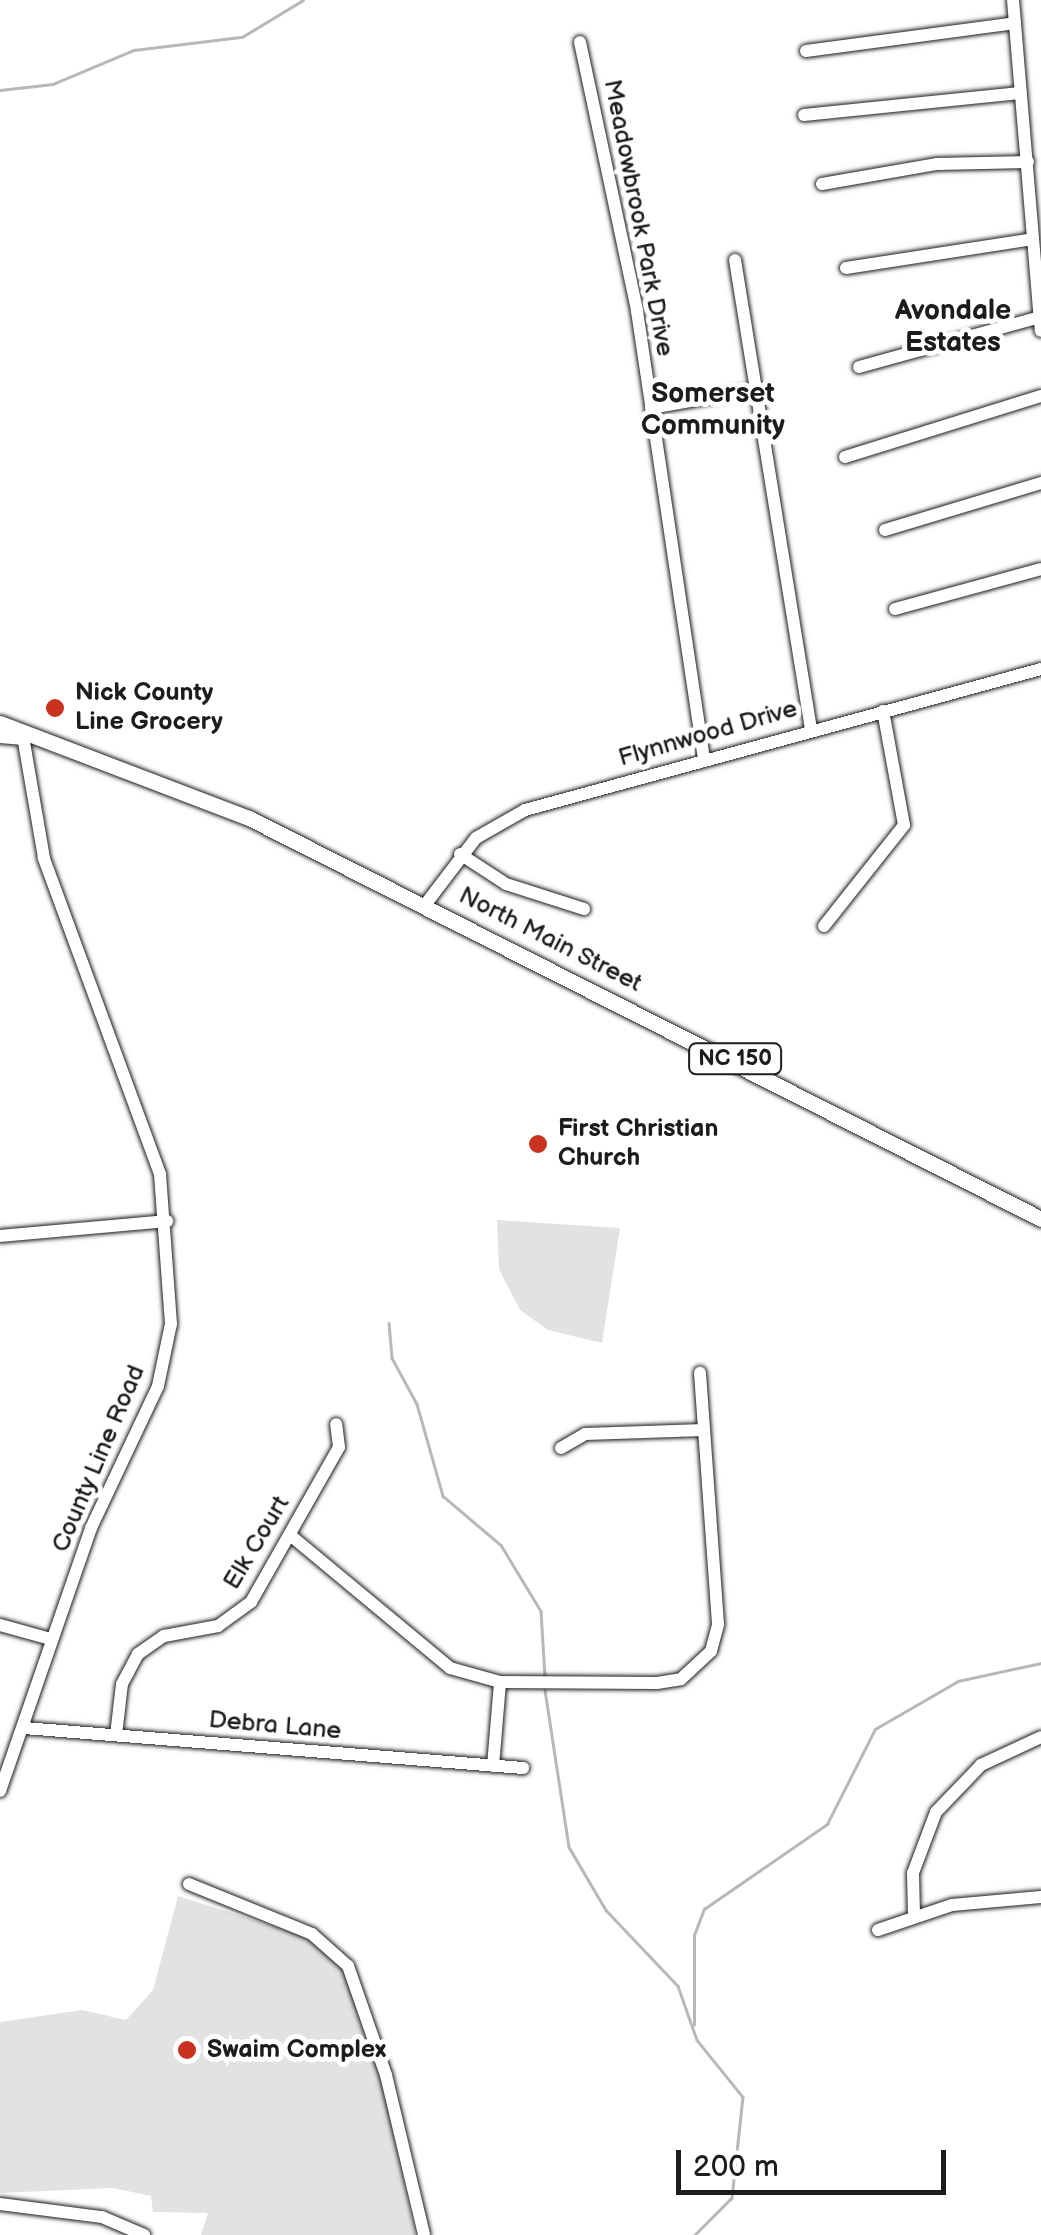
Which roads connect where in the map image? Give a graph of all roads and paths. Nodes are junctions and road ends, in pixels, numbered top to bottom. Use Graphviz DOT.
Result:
graph roads {
  1 [pos="1013,0"];
  2 [pos="1015,23"];
  3 [pos="580,42"];
  4 [pos="806,51"];
  5 [pos="1020,93"];
  6 [pos="804,115"];
  7 [pos="1028,162"];
  8 [pos="822,184"];
  9 [pos="1033,240"];
  10 [pos="735,260"];
  11 [pos="846,268"];
  12 [pos="1040,317"];
  13 [pos="1041,331"];
  14 [pos="858,368"];
  15 [pos="758,390"];
  16 [pos="1041,396"];
  17 [pos="651,408"];
  18 [pos="844,457"];
  19 [pos="1041,484"];
  20 [pos="885,530"];
  21 [pos="1041,569"];
  22 [pos="895,609"];
  23 [pos="1041,669"];
  24 [pos="884,711"];
  25 [pos="0,723"];
  26 [pos="811,729"];
  27 [pos="0,735"];
  28 [pos="23,737"];
  29 [pos="704,759"];
  30 [pos="460,854"];
  31 [pos="425,905"];
  32 [pos="584,909"];
  33 [pos="824,926"];
  34 [pos="1041,1219"];
  35 [pos="167,1222"];
  36 [pos="0,1236"];
  37 [pos="700,1372"];
  38 [pos="336,1424"];
  39 [pos="704,1430"];
  40 [pos="561,1448"];
  41 [pos="290,1535"];
  42 [pos="0,1625"];
  43 [pos="52,1639"];
  44 [pos="500,1682"];
  45 [pos="24,1728"];
  46 [pos="116,1736"];
  47 [pos="1041,1737"];
  48 [pos="493,1766"];
  49 [pos="523,1768"];
  50 [pos="0,1791"];
  51 [pos="188,1884"];
  52 [pos="1041,1897"];
  53 [pos="914,1916"];
  54 [pos="878,1930"];
  55 [pos="0,2204"];
  56 [pos="144,2235"];
  57 [pos="424,2235"];
  1 -- 2 [label="street"];
  2 -- 4 [label="street"];
  2 -- 5 [label="street"];
  3 -- 17 [label="street, Meadowbrook Park Drive"];
  5 -- 6 [label="street"];
  5 -- 7 [label="street"];
  7 -- 8 [label="street"];
  7 -- 9 [label="street"];
  9 -- 11 [label="street"];
  9 -- 12 [label="street"];
  10 -- 15 [label="street"];
  12 -- 13 [label="street"];
  12 -- 14 [label="street"];
  15 -- 17 [label="street"];
  15 -- 26 [label="street"];
  16 -- 18 [label="street"];
  17 -- 29 [label="street, Meadowbrook Park Drive"];
  19 -- 20 [label="street"];
  21 -- 22 [label="street"];
  23 -- 24 [label="street, Flynnwood Drive"];
  24 -- 26 [label="street, Flynnwood Drive"];
  24 -- 33 [label="street"];
  25 -- 28 [label="main road, North Main Street / NC 150"];
  26 -- 29 [label="street, Flynnwood Drive"];
  27 -- 28 [label="main road, North Main Street / NC 150"];
  28 -- 31 [label="main road, North Main Street / NC 150"];
  28 -- 35 [label="street, County Line Road"];
  29 -- 30 [label="street, Flynnwood Drive"];
  30 -- 31 [label="street, Flynnwood Drive"];
  30 -- 32 [label="street"];
  31 -- 34 [label="main road, North Main Street / NC 150"];
  35 -- 36 [label="street"];
  35 -- 43 [label="street, County Line Road"];
  37 -- 39 [label="street"];
  38 -- 41 [label="street, Elk Court"];
  39 -- 40 [label="street"];
  39 -- 44 [label="street"];
  41 -- 44 [label="street"];
  41 -- 46 [label="street, Elk Court"];
  42 -- 43 [label="street"];
  43 -- 45 [label="street, County Line Road"];
  44 -- 48 [label="street"];
  45 -- 46 [label="street, Debra Lane"];
  45 -- 50 [label="street, County Line Road"];
  46 -- 48 [label="street, Debra Lane"];
  47 -- 53 [label="street"];
  48 -- 49 [label="street, Debra Lane"];
  51 -- 57 [label="street"];
  52 -- 53 [label="street"];
  53 -- 54 [label="street"];
  55 -- 56 [label="street"];
}
